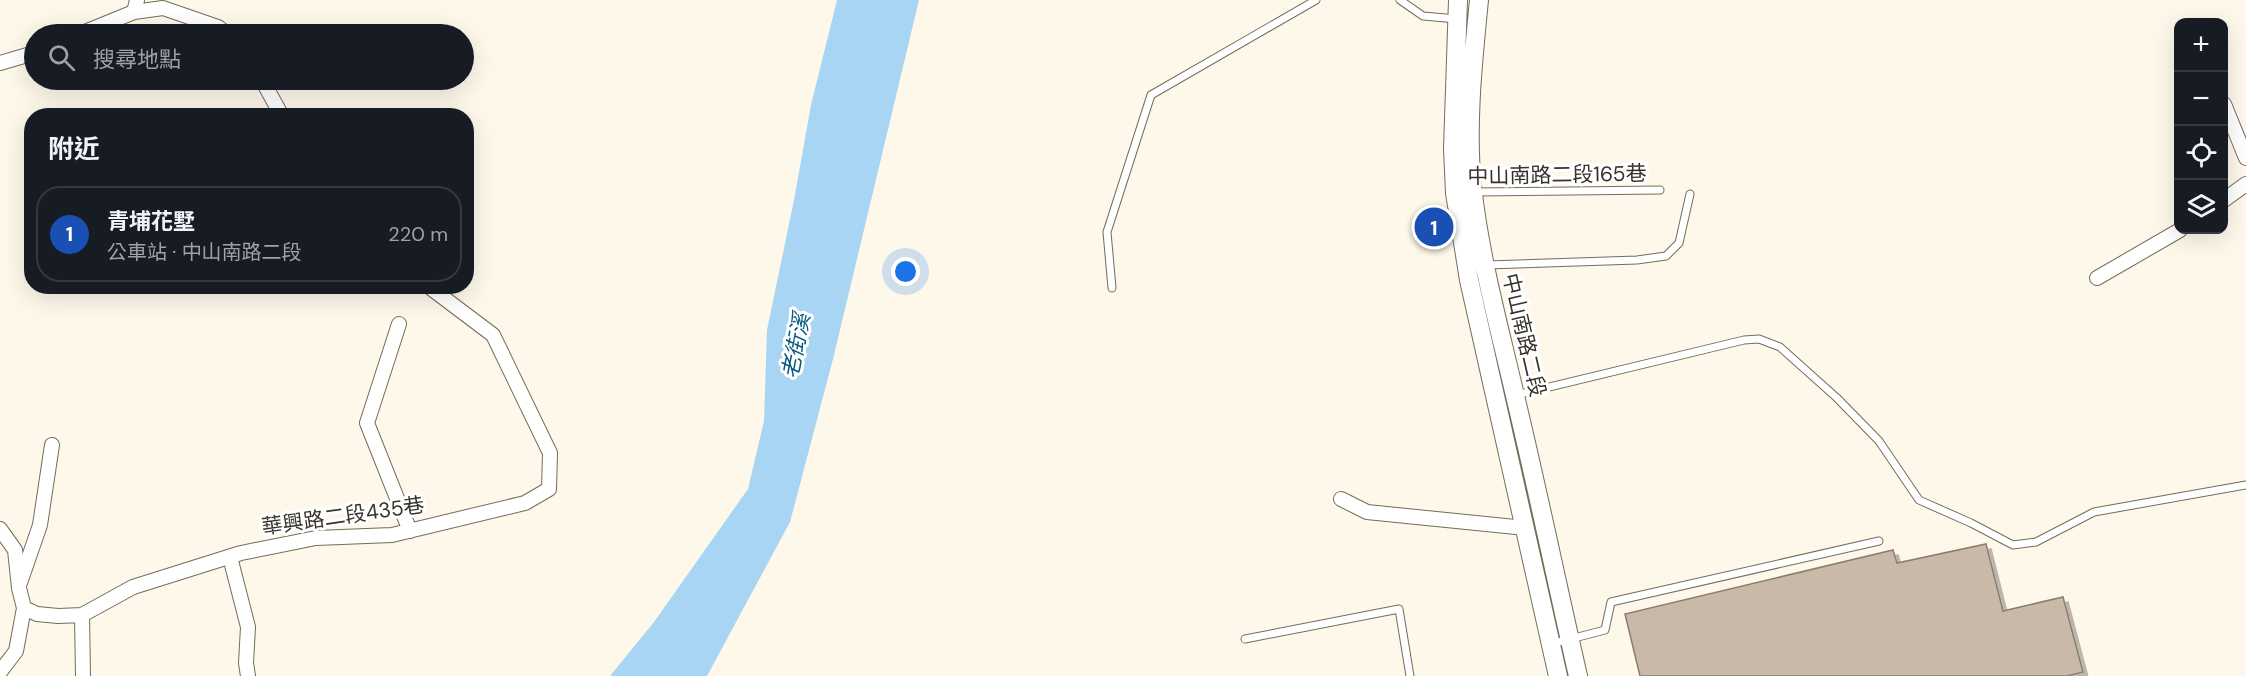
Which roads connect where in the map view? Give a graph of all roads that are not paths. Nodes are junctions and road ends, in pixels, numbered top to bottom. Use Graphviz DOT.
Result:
graph roads {
  1 [pos="1316,0"];
  2 [pos="1400,0"];
  3 [pos="1458,0"];
  4 [pos="1479,0"];
  5 [pos="136,6"];
  6 [pos="1457,19"];
  7 [pos="100,24"];
  8 [pos="209,24"];
  9 [pos="24,56"];
  10 [pos="0,63"];
  11 [pos="268,90"];
  12 [pos="278,108"];
  13 [pos="2228,116"];
  14 [pos="2246,158"];
  15 [pos="2246,184"];
  16 [pos="1660,189"];
  17 [pos="1473,192"];
  18 [pos="1455,193"];
  19 [pos="1690,194"];
  20 [pos="2228,197"];
  21 [pos="2174,233"];
  22 [pos="1485,266"];
  23 [pos="2097,278"];
  24 [pos="1112,288"];
  25 [pos="439,294"];
  26 [pos="399,324"];
  27 [pos="1515,396"];
  28 [pos="1496,400"];
  29 [pos="52,445"];
  30 [pos="2246,485"];
  31 [pos="1341,499"];
  32 [pos="1526,528"];
  33 [pos="0,529"];
  34 [pos="410,531"];
  35 [pos="1880,541"];
  36 [pos="230,557"];
  37 [pos="19,588"];
  38 [pos="24,608"];
  39 [pos="82,615"];
  40 [pos="1245,639"];
  41 [pos="1570,639"];
  42 [pos="1551,644"];
  43 [pos="0,672"];
  44 [pos="83,676"];
  45 [pos="248,676"];
  46 [pos="1410,676"];
  47 [pos="1558,676"];
  48 [pos="1578,676"];
  1 -- 24 [label="lane"];
  2 -- 6 [label="lane"];
  3 -- 6 [label="main road, 中山南路二段"];
  4 -- 17 [label="main road, 中山南路二段"];
  5 -- 7 [label="street"];
  5 -- 8 [label="street"];
  6 -- 18 [label="main road, 中山南路二段"];
  9 -- 10 [label="street"];
  11 -- 12 [label="street"];
  13 -- 14 [label="street"];
  15 -- 20 [label="street"];
  16 -- 17 [label="lane, 中山南路二段165巷"];
  17 -- 18 [label="lane, 中山南路二段165巷"];
  17 -- 22 [label="main road, 中山南路二段"];
  18 -- 28 [label="main road, 中山南路二段"];
  19 -- 22 [label="lane"];
  21 -- 23 [label="street"];
  22 -- 27 [label="main road, 中山南路二段"];
  25 -- 34 [label="street, 華興路二段435巷"];
  26 -- 34 [label="street"];
  27 -- 28 [label="lane"];
  27 -- 30 [label="lane"];
  27 -- 41 [label="main road, 中山南路二段"];
  28 -- 32 [label="main road, 中山南路二段"];
  29 -- 37 [label="street"];
  31 -- 32 [label="street"];
  32 -- 42 [label="main road, 中山南路二段"];
  33 -- 37 [label="street"];
  34 -- 36 [label="street, 華興路二段435巷"];
  35 -- 41 [label="lane"];
  36 -- 39 [label="street, 華興路二段435巷"];
  36 -- 45 [label="street"];
  37 -- 38 [label="street"];
  38 -- 39 [label="street, 華興路二段435巷"];
  38 -- 43 [label="street"];
  39 -- 44 [label="street"];
  40 -- 46 [label="lane"];
  41 -- 42 [label="lane"];
  41 -- 48 [label="main road, 中山南路二段"];
  42 -- 47 [label="main road, 中山南路二段"];
}
